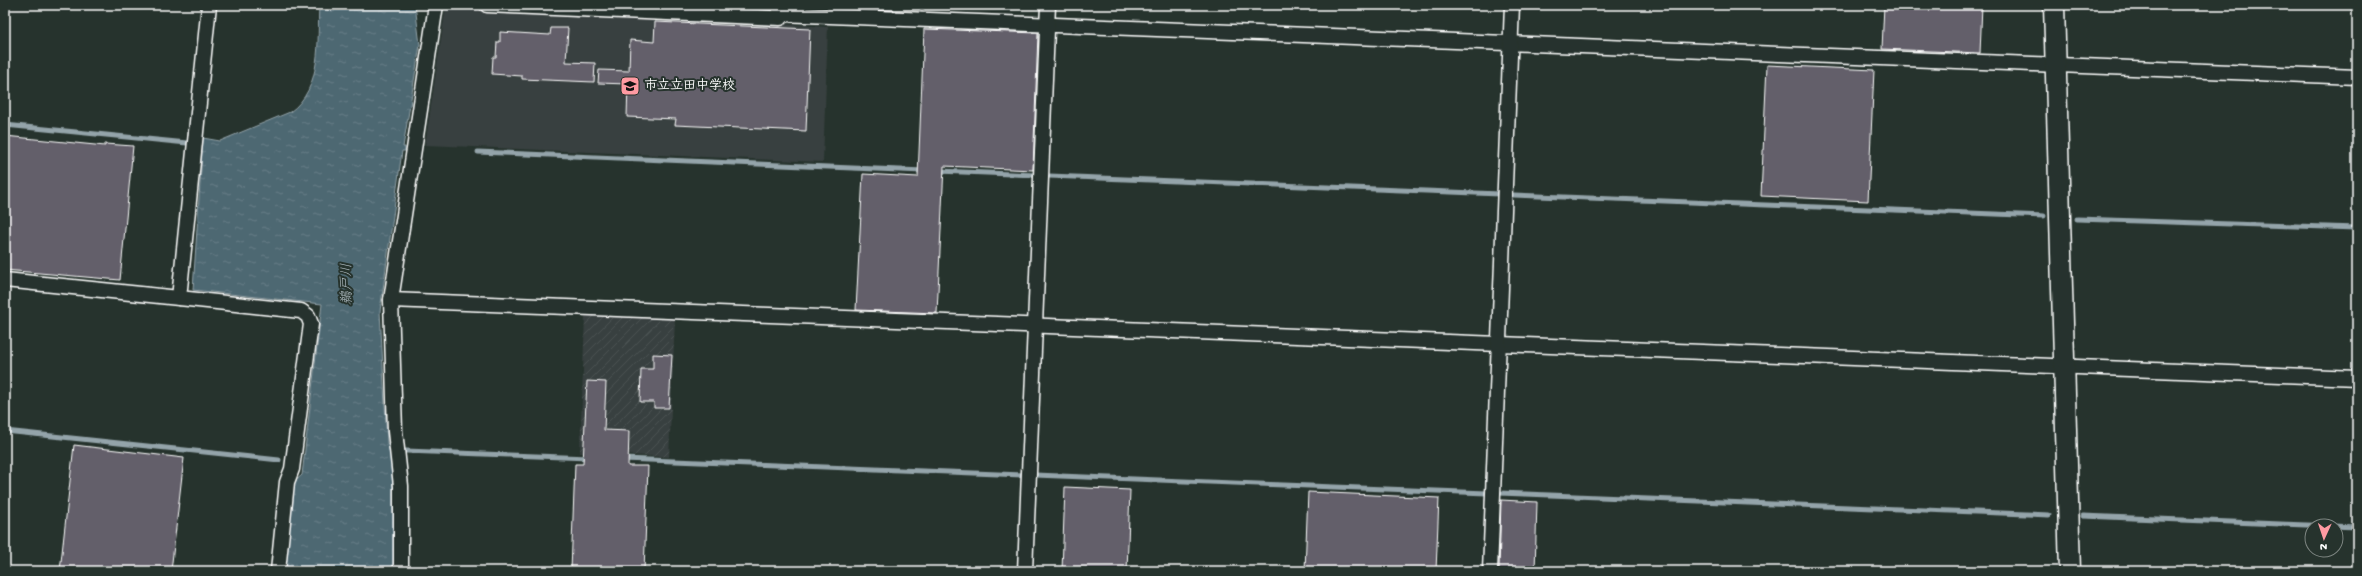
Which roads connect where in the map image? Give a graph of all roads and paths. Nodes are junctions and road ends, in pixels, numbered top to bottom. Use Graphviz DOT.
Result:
graph roads {
  1 [pos="209,5"];
  2 [pos="436,5"];
  3 [pos="487,5"];
  4 [pos="1048,5"];
  5 [pos="1512,5"];
  6 [pos="2054,5"];
  7 [pos="780,10"];
  8 [pos="1047,25"];
  9 [pos="1511,45"];
  10 [pos="2055,64"];
  11 [pos="2357,77"];
  12 [pos="5,280"];
  13 [pos="180,298"];
  14 [pos="391,300"];
  15 [pos="1036,326"];
  16 [pos="1499,344"];
  17 [pos="2064,367"];
  18 [pos="2357,378"];
  19 [pos="278,571"];
  20 [pos="401,571"];
  21 [pos="1025,571"];
  22 [pos="1490,571"];
  23 [pos="2070,571"];
  1 -- 13 [label="street"];
  2 -- 14 [label="street"];
  3 -- 7 [label="street"];
  4 -- 8 [label="street"];
  5 -- 9 [label="street"];
  6 -- 10 [label="street"];
  7 -- 8 [label="street"];
  8 -- 9 [label="street"];
  8 -- 15 [label="street"];
  9 -- 10 [label="street"];
  9 -- 16 [label="street"];
  10 -- 11 [label="street"];
  10 -- 17 [label="street"];
  12 -- 13 [label="street"];
  13 -- 19 [label="street"];
  14 -- 15 [label="street"];
  14 -- 20 [label="street"];
  15 -- 16 [label="street"];
  15 -- 21 [label="street"];
  16 -- 17 [label="street"];
  16 -- 22 [label="street"];
  17 -- 18 [label="street"];
  17 -- 23 [label="street"];
}
